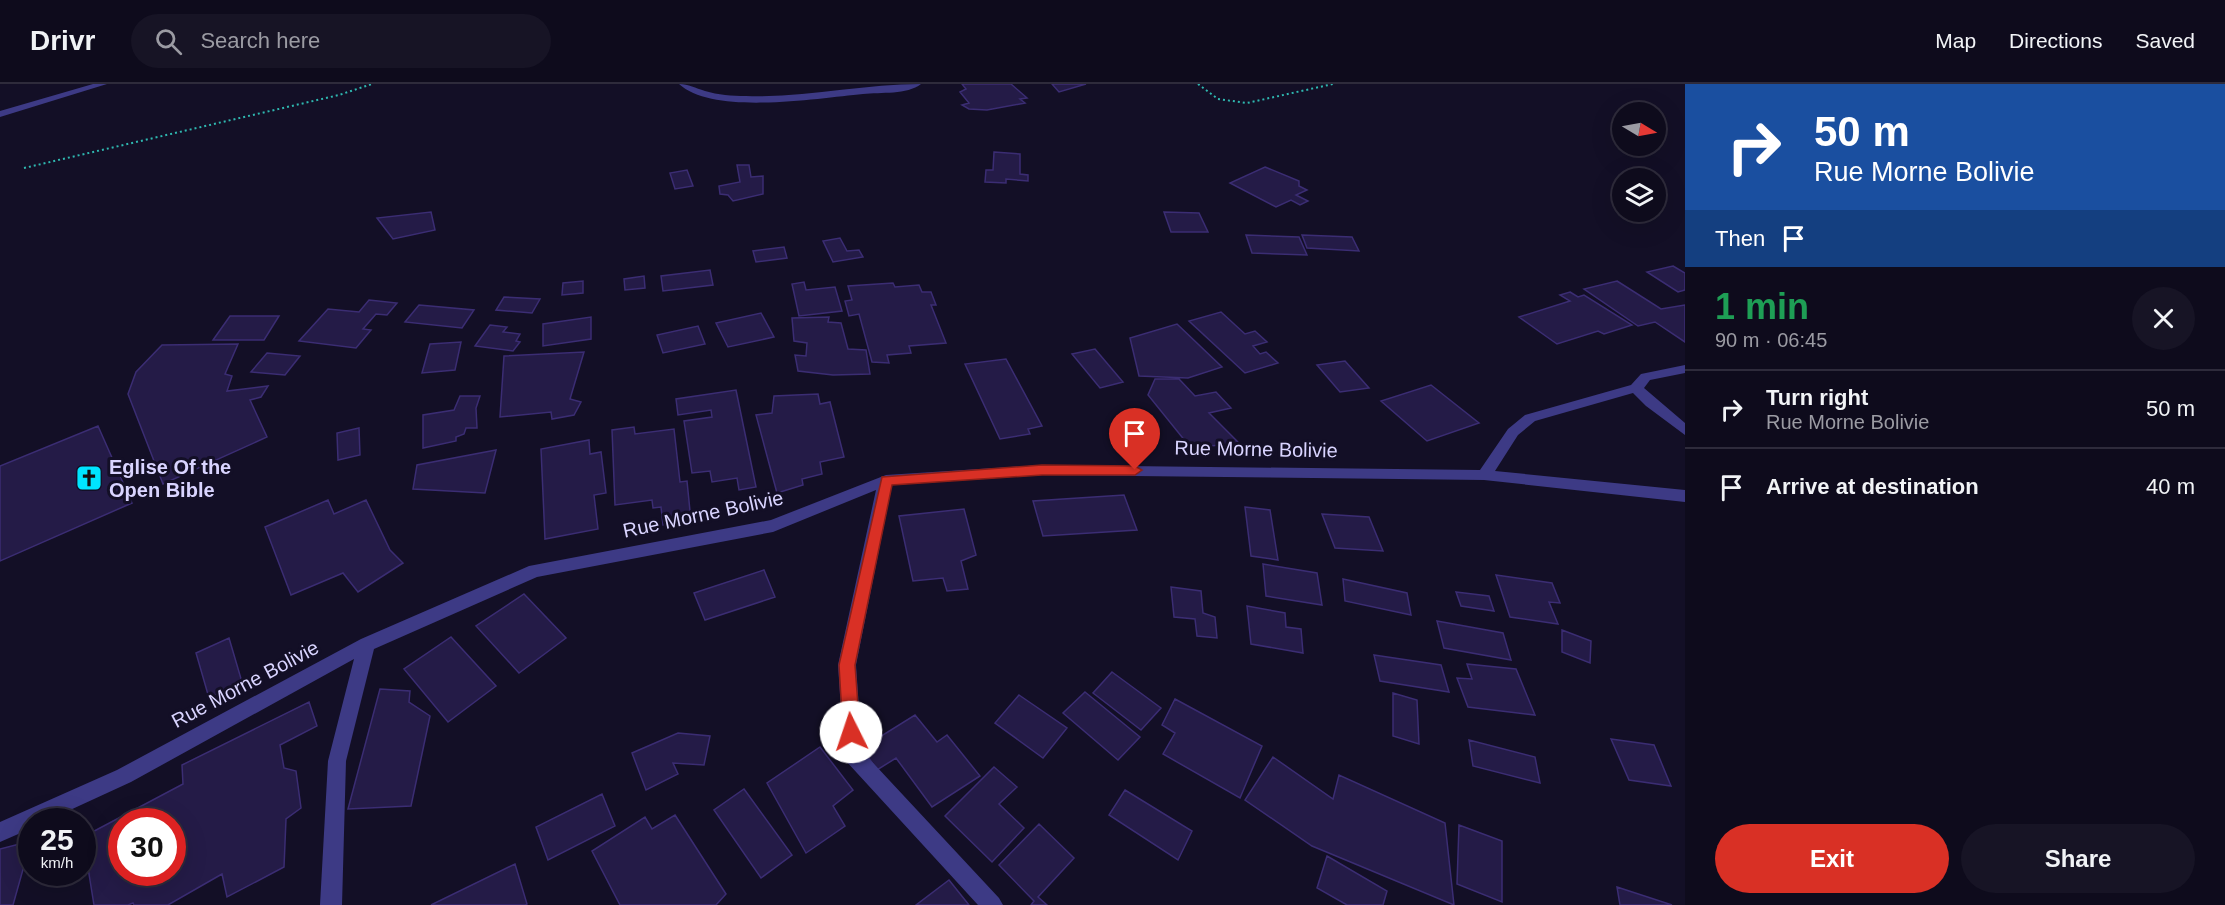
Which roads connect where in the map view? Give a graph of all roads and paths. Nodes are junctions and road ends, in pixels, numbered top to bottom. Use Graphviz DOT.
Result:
graph roads {
  1 [pos="103,84"];
  2 [pos="372,84"];
  3 [pos="683,84"];
  4 [pos="918,84"];
  5 [pos="1198,84"];
  6 [pos="1333,84"];
  7 [pos="0,114"];
  8 [pos="24,168"];
  9 [pos="1685,369"];
  10 [pos="1636,388"];
  11 [pos="1685,429"];
  12 [pos="1484,475"];
  13 [pos="886,480"];
  14 [pos="1685,496"];
  15 [pos="367,644"];
  16 [pos="0,832"];
  17 [pos="331,905"];
  18 [pos="992,905"];
  1 -- 7 [label="street"];
  2 -- 8 [label="path"];
  3 -- 4 [label="street"];
  5 -- 6 [label="path"];
  9 -- 10 [label="street"];
  10 -- 11 [label="street"];
  10 -- 12 [label="street"];
  12 -- 13 [label="street, Rue Morne Bolivie"];
  12 -- 14 [label="street, Rue Morne Bolivie"];
  13 -- 15 [label="street, Rue Morne Bolivie"];
  13 -- 18 [label="street"];
  15 -- 16 [label="street, Rue Morne Bolivie"];
  15 -- 17 [label="street"];
}
